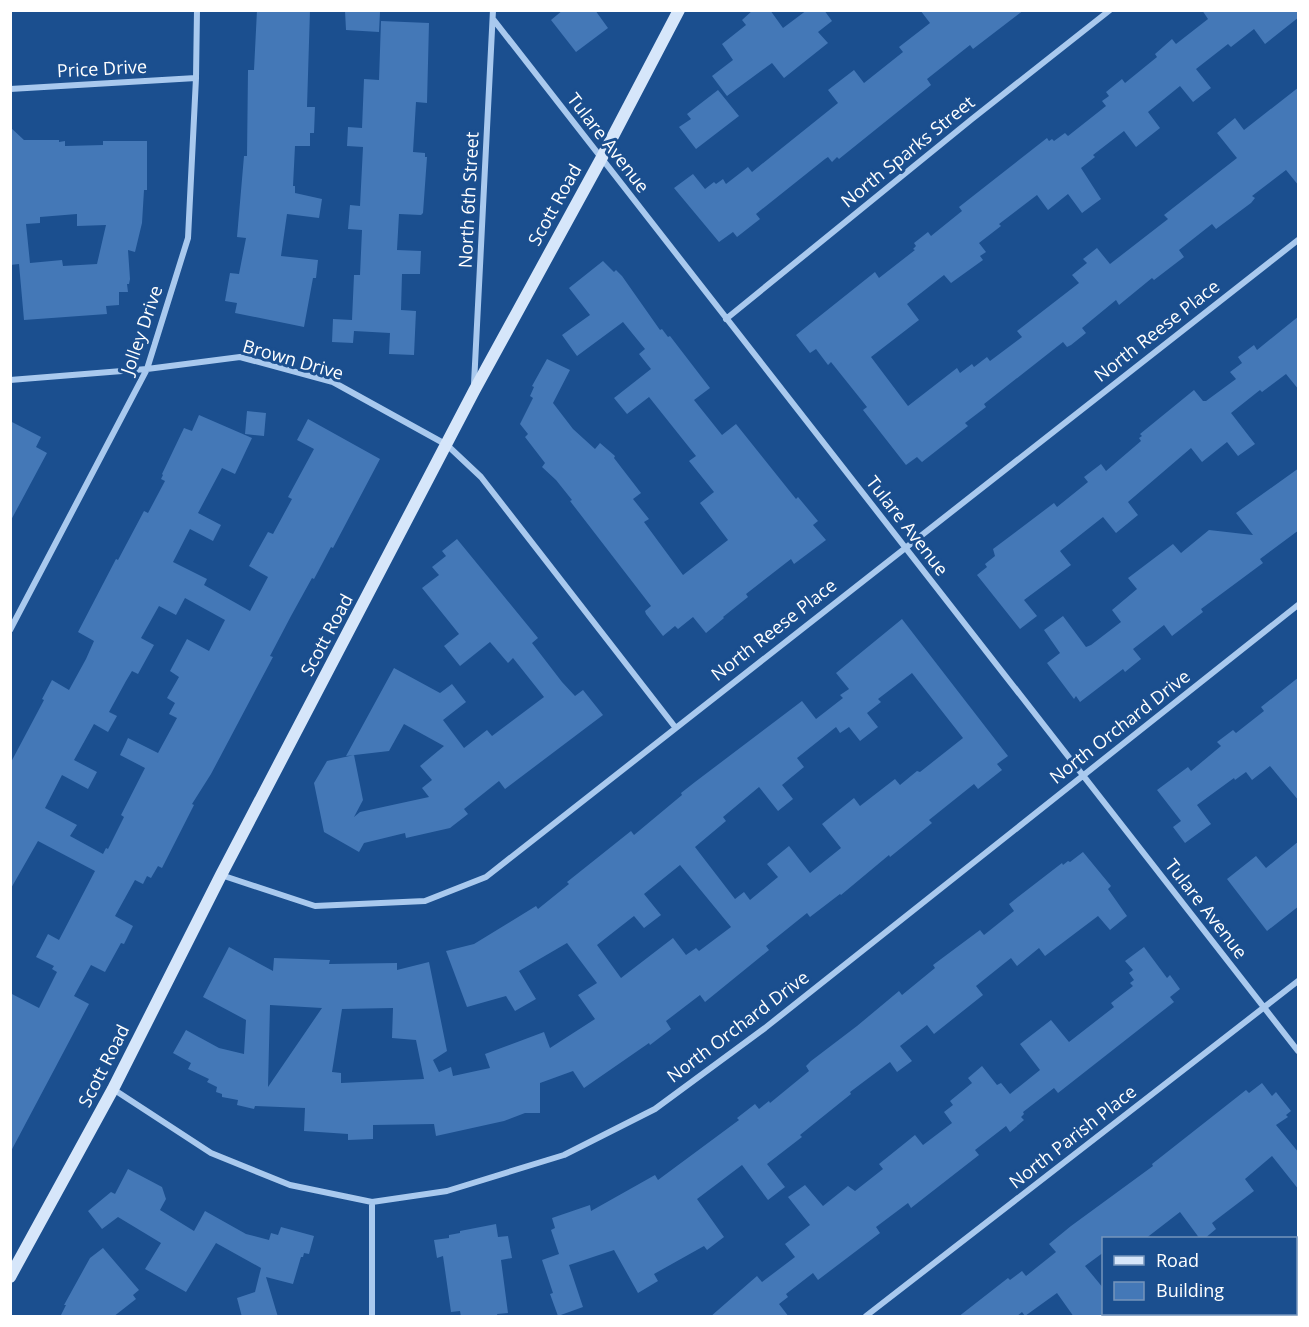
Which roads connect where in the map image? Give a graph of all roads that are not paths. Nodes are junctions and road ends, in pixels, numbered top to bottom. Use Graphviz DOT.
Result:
graph roads {
  1 [pos="197,10"];
  2 [pos="493,10"];
  3 [pos="679,10"];
  4 [pos="1110,10"];
  5 [pos="493,19"];
  6 [pos="196,78"];
  7 [pos="10,89"];
  8 [pos="601,159"];
  9 [pos="1299,240"];
  10 [pos="726,319"];
  11 [pos="147,369"];
  12 [pos="10,380"];
  13 [pos="474,391"];
  14 [pos="447,445"];
  15 [pos="905,547"];
  16 [pos="1299,605"];
  17 [pos="10,630"];
  18 [pos="675,727"];
  19 [pos="1082,775"];
  20 [pos="221,875"];
  21 [pos="1299,981"];
  22 [pos="1264,1008"];
  23 [pos="1299,1051"];
  24 [pos="113,1089"];
  25 [pos="372,1202"];
  26 [pos="10,1277"];
  27 [pos="372,1317"];
  28 [pos="866,1317"];
  1 -- 6 [label="street, Jolley Drive"];
  2 -- 5 [label="street, North 6th Street"];
  3 -- 8 [label="street, Scott Road"];
  4 -- 10 [label="street, North Sparks Street"];
  5 -- 8 [label="street, Tulare Avenue"];
  5 -- 13 [label="street, North 6th Street"];
  6 -- 7 [label="street, Price Drive"];
  6 -- 11 [label="street, Jolley Drive"];
  8 -- 10 [label="street, Tulare Avenue"];
  8 -- 13 [label="street, Scott Road"];
  9 -- 15 [label="street, North Reese Place"];
  10 -- 15 [label="street, Tulare Avenue"];
  11 -- 12 [label="street, Brown Drive"];
  11 -- 14 [label="street, Brown Drive"];
  11 -- 17 [label="street, Jolley Drive"];
  13 -- 14 [label="street, Scott Road"];
  14 -- 18 [label="street"];
  14 -- 20 [label="street, Scott Road"];
  15 -- 18 [label="street, North Reese Place"];
  15 -- 19 [label="street, Tulare Avenue"];
  16 -- 19 [label="street, North Orchard Drive"];
  18 -- 20 [label="street, North Reese Place"];
  19 -- 22 [label="street, Tulare Avenue"];
  19 -- 25 [label="street, North Orchard Drive"];
  20 -- 24 [label="street, Scott Road"];
  21 -- 22 [label="street, North Parish Place"];
  22 -- 23 [label="street, Tulare Avenue"];
  22 -- 28 [label="street, North Parish Place"];
  24 -- 25 [label="street, North Orchard Drive"];
  24 -- 26 [label="street, Scott Road"];
  25 -- 27 [label="street"];
}
